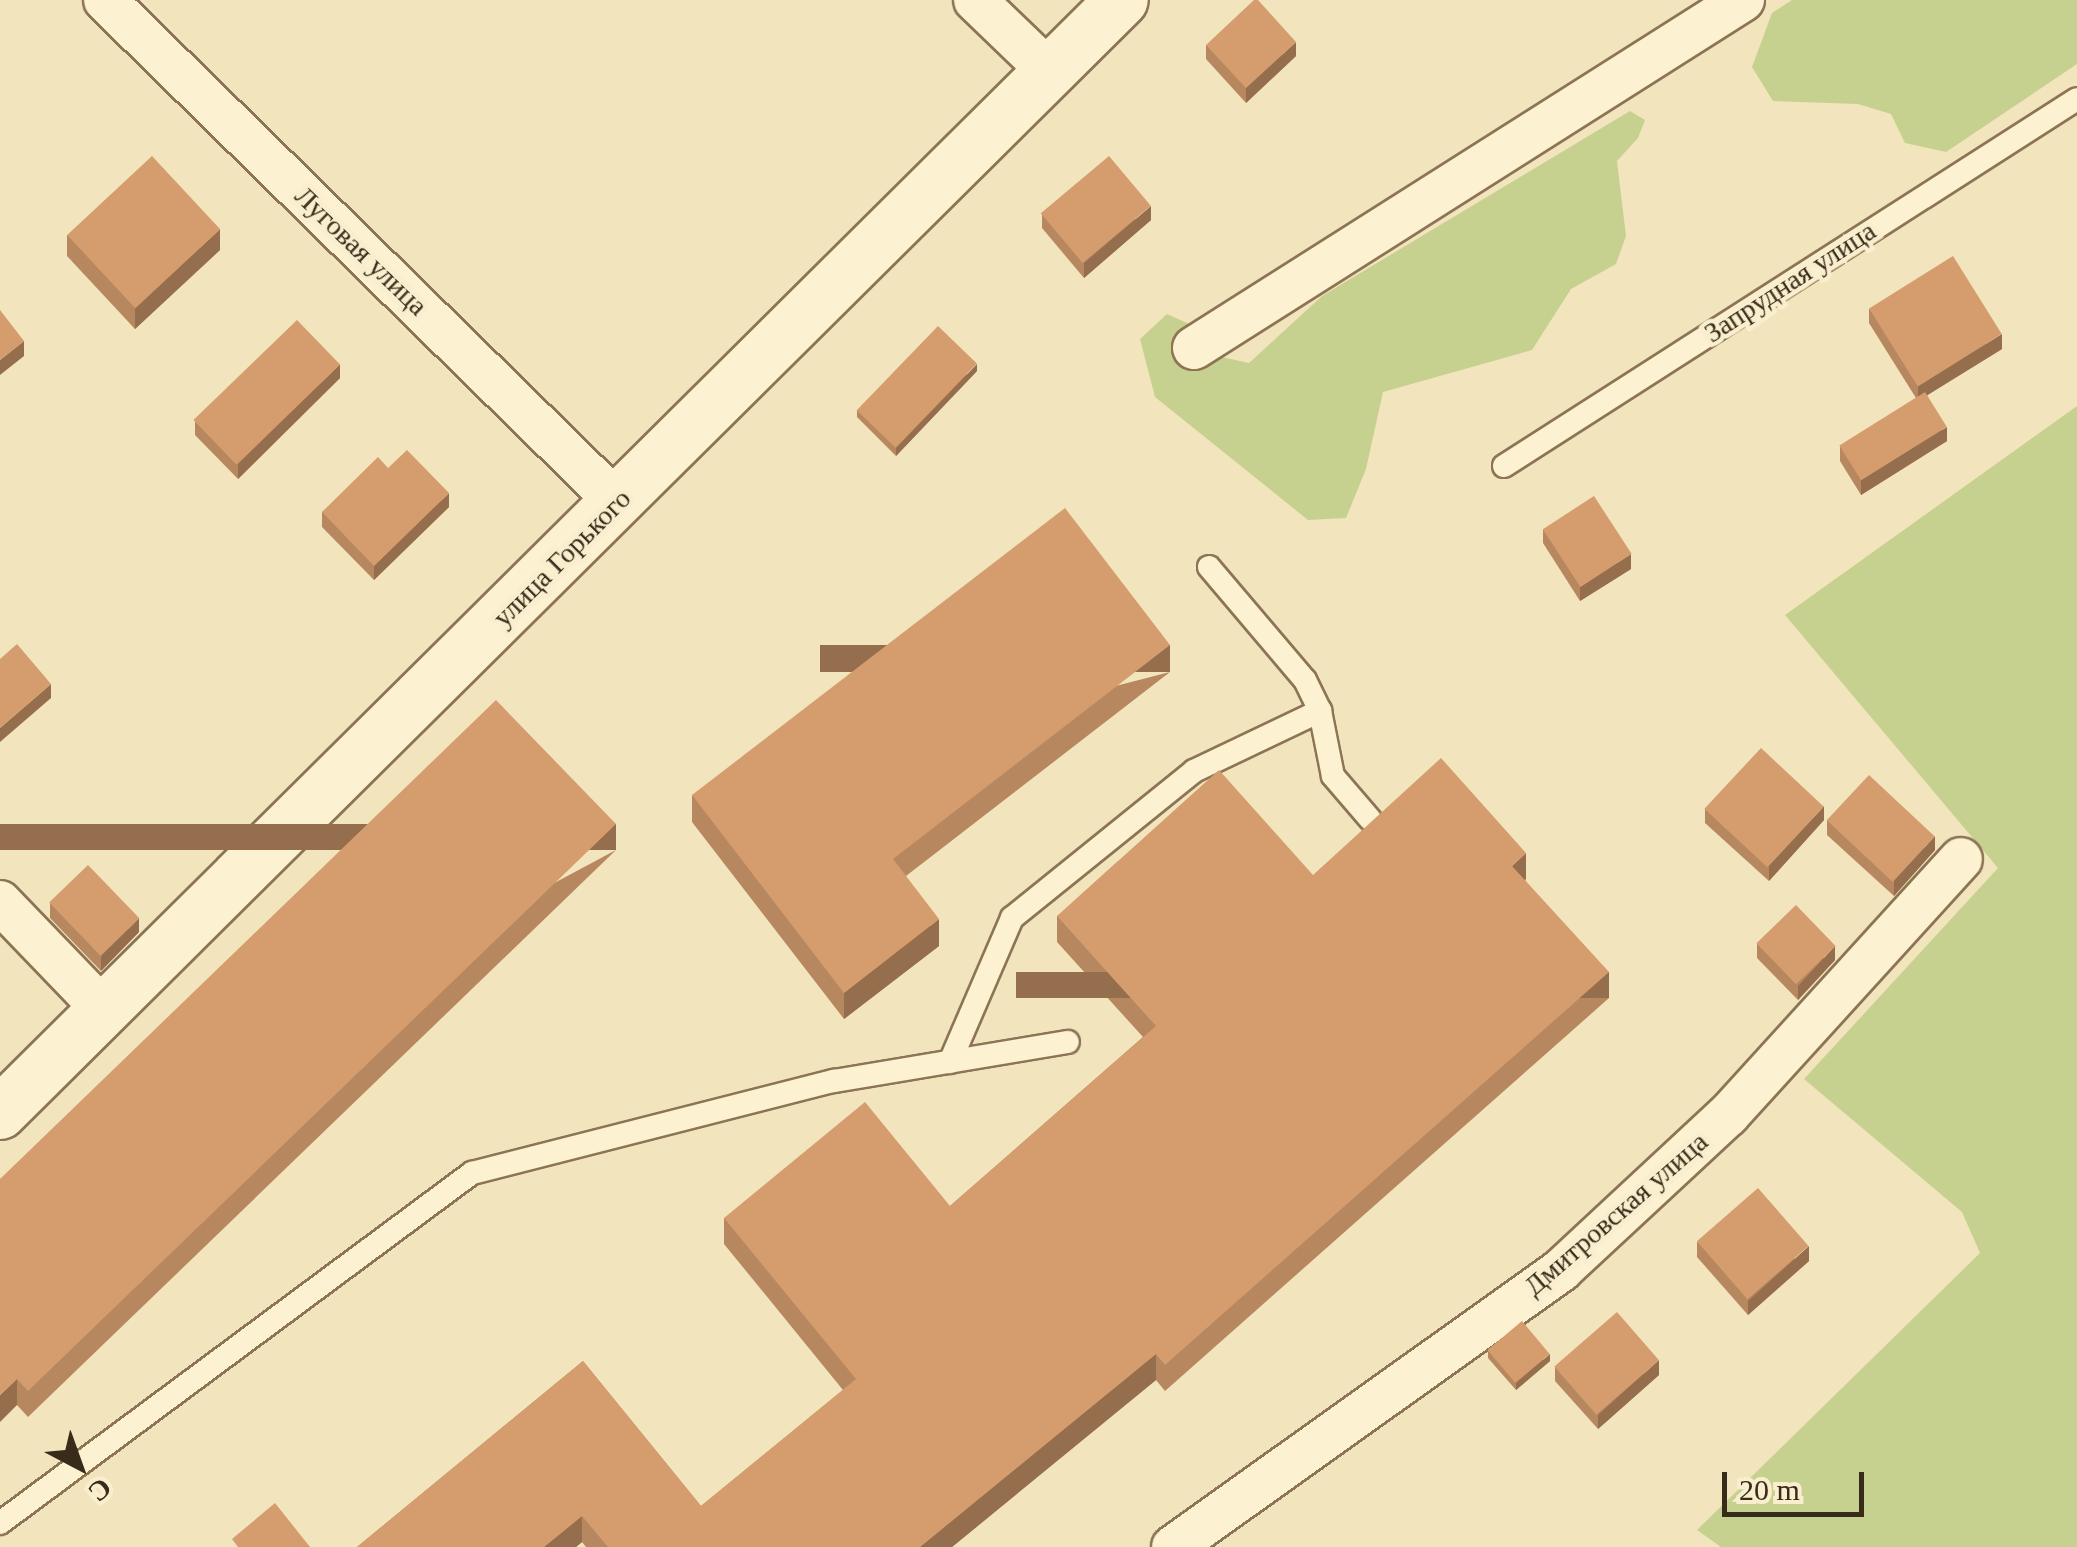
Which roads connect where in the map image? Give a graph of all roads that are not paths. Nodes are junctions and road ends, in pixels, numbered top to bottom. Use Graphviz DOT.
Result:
graph roads {
  1 [pos="105,0"];
  2 [pos="975,0"];
  3 [pos="1122,0"];
  4 [pos="1742,0"];
  5 [pos="1052,74"];
  6 [pos="2077,99"];
  7 [pos="1194,348"];
  8 [pos="1504,466"];
  9 [pos="618,503"];
  10 [pos="1209,568"];
  11 [pos="1320,711"];
  12 [pos="1370,818"];
  13 [pos="1962,859"];
  14 [pos="0,902"];
  15 [pos="104,1010"];
  16 [pos="1068,1042"];
  17 [pos="950,1062"];
  18 [pos="0,1113"];
  19 [pos="0,1523"];
  20 [pos="1172,1547"];
  1 -- 9 [label="street, Луговая улица"];
  2 -- 5 [label="street"];
  3 -- 5 [label="street, улица Горького"];
  4 -- 7 [label="street"];
  5 -- 9 [label="street, улица Горького"];
  6 -- 8 [label="lane, Запрудная улица"];
  9 -- 15 [label="street, улица Горького"];
  10 -- 11 [label="lane"];
  11 -- 12 [label="lane"];
  11 -- 17 [label="lane"];
  13 -- 20 [label="street, Дмитровская улица"];
  14 -- 15 [label="street"];
  15 -- 18 [label="street, улица Горького"];
  16 -- 17 [label="lane"];
  17 -- 19 [label="lane"];
}
